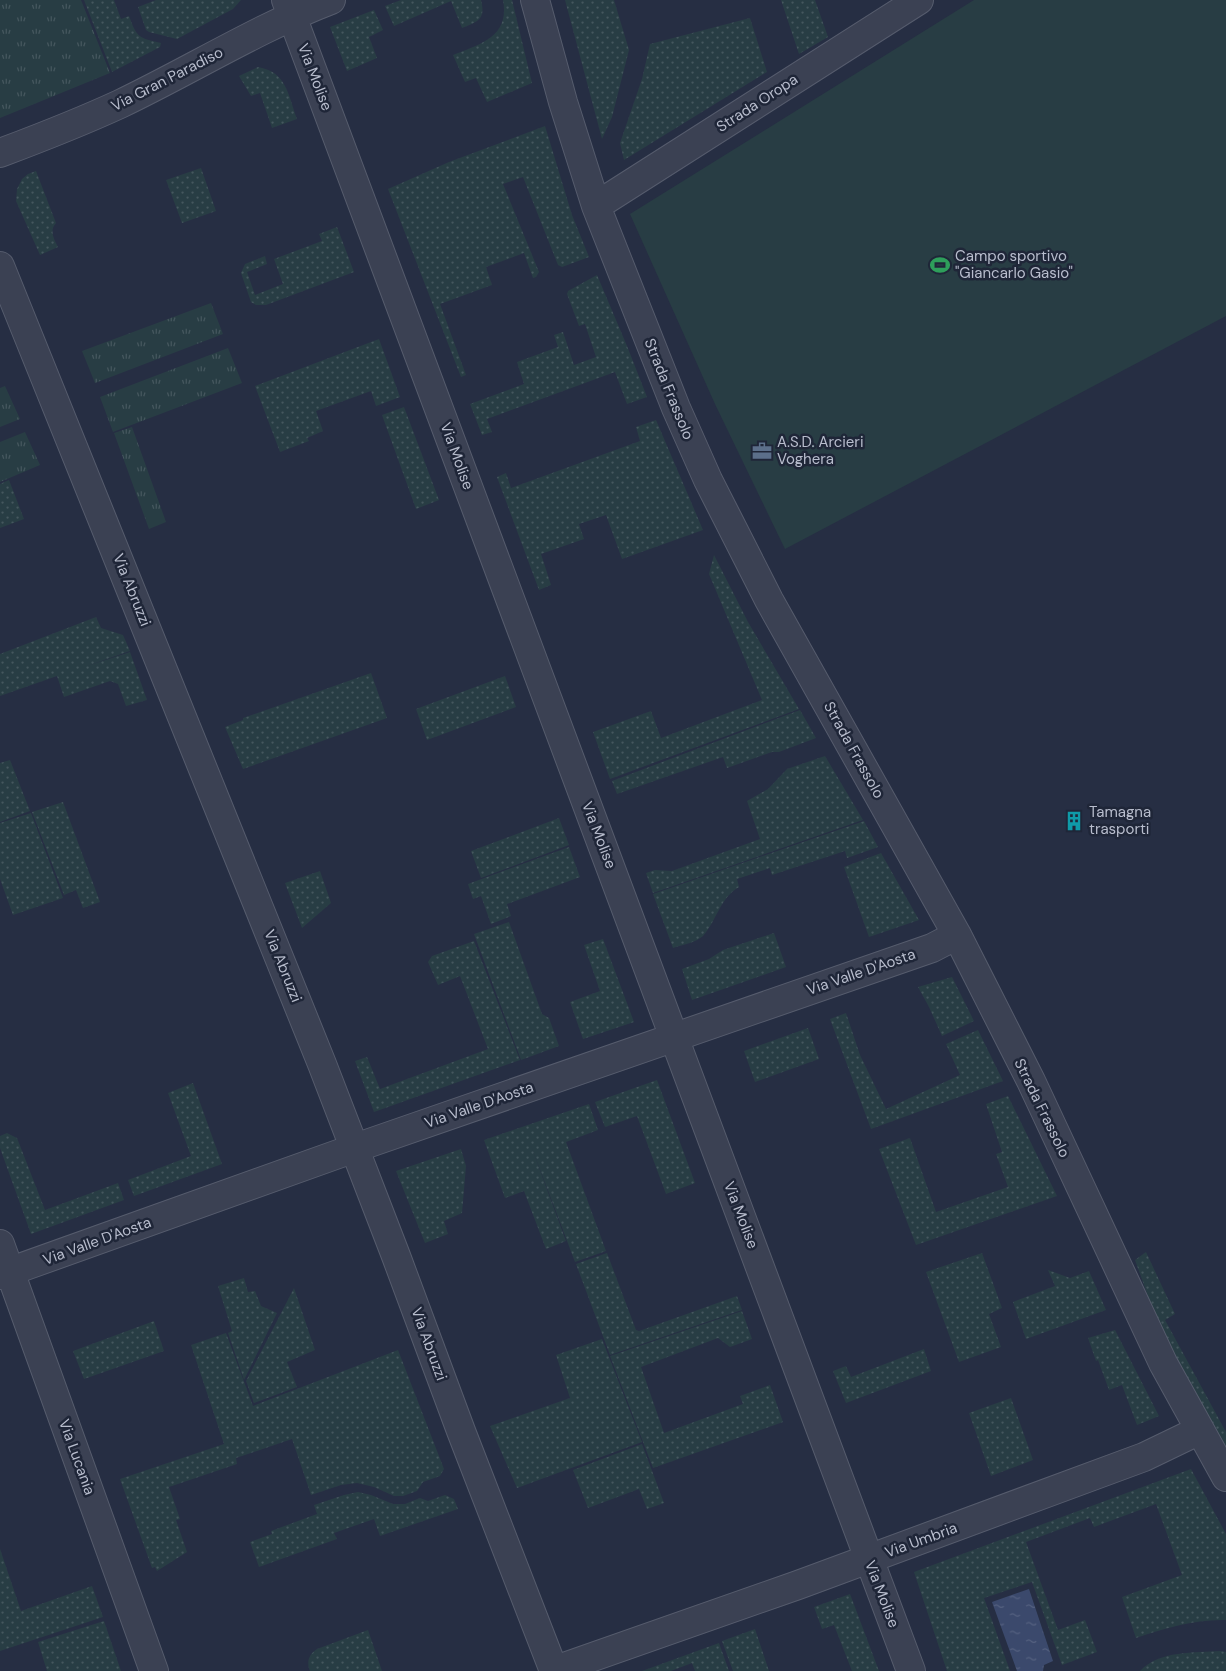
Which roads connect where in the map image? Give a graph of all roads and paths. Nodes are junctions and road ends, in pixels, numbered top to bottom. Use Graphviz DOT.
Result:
graph roads {
  1 [pos="332,0"];
  2 [pos="535,0"];
  3 [pos="919,0"];
  4 [pos="289,8"];
  5 [pos="0,153"];
  6 [pos="596,206"];
  7 [pos="0,266"];
  8 [pos="957,935"];
  9 [pos="674,1037"];
  10 [pos="355,1148"];
  11 [pos="0,1244"];
  12 [pos="5,1273"];
  13 [pos="1200,1430"];
  14 [pos="1226,1477"];
  15 [pos="869,1559"];
  16 [pos="154,1671"];
  17 [pos="554,1671"];
  18 [pos="911,1671"];
  1 -- 4 [label="street, Via Gran Paradiso"];
  2 -- 6 [label="street, Strada Frassolo"];
  3 -- 6 [label="street, Strada Oropa"];
  4 -- 5 [label="street, Via Gran Paradiso"];
  4 -- 9 [label="street, Via Molise"];
  6 -- 8 [label="street, Strada Frassolo"];
  7 -- 10 [label="street, Via Abruzzi"];
  8 -- 9 [label="street, Via Valle D'Aosta"];
  8 -- 13 [label="street, Strada Frassolo"];
  9 -- 10 [label="street, Via Valle D'Aosta"];
  9 -- 15 [label="street, Via Molise"];
  10 -- 12 [label="street, Via Valle D'Aosta"];
  10 -- 17 [label="street, Via Abruzzi"];
  11 -- 12 [label="street, Via Lucania"];
  12 -- 16 [label="street, Via Lucania"];
  13 -- 14 [label="street, Strada Frassolo"];
  13 -- 15 [label="street, Via Umbria"];
  15 -- 17 [label="street, Via Umbria"];
  15 -- 18 [label="street, Via Molise"];
}
